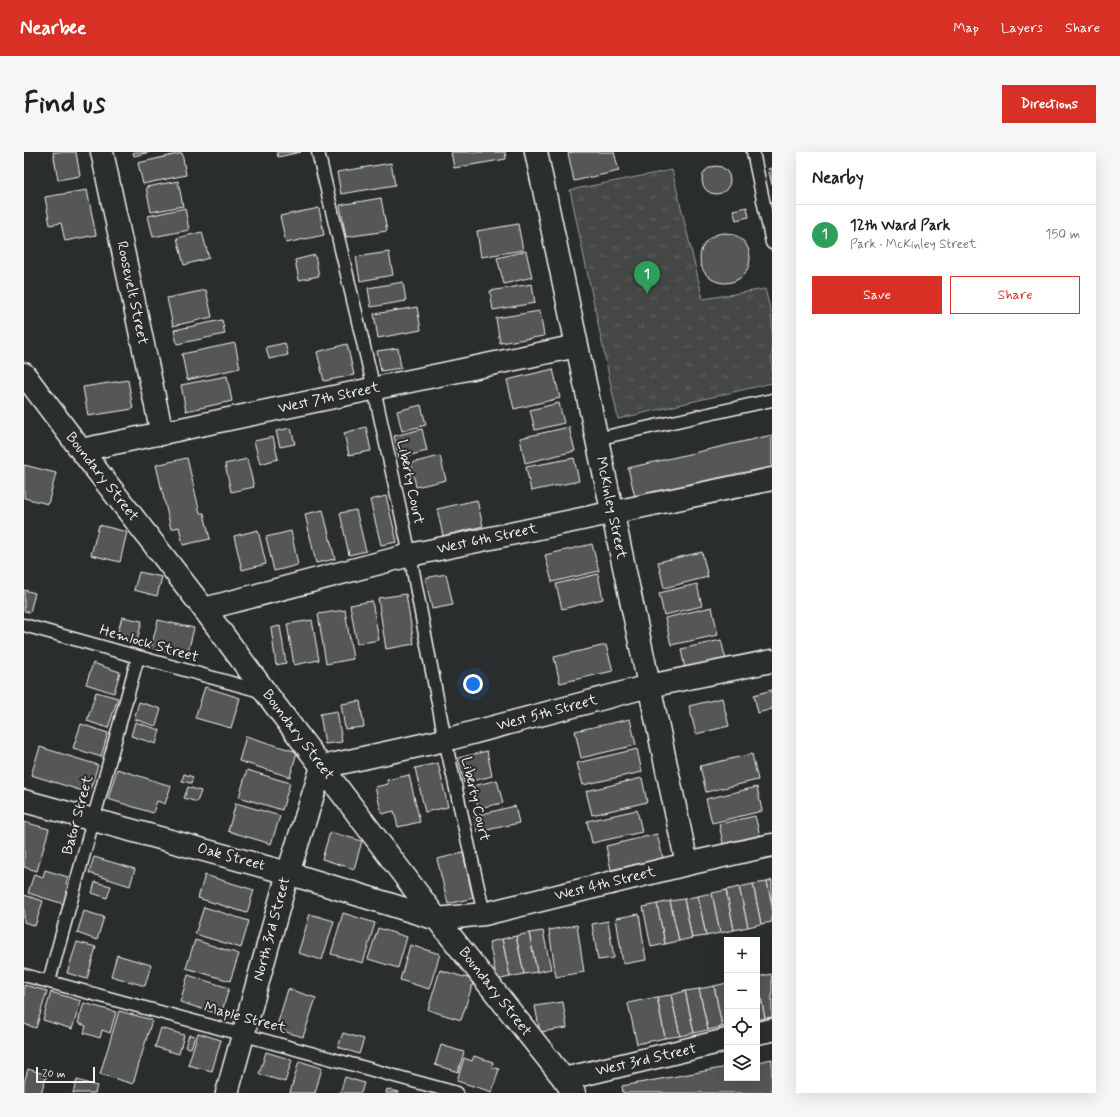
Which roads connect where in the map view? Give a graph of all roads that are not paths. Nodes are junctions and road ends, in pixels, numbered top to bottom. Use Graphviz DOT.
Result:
graph roads {
  1 [pos="102,152"];
  2 [pos="318,152"];
  3 [pos="536,152"];
  4 [pos="753,152"];
  5 [pos="772,243"];
  6 [pos="577,346"];
  7 [pos="24,374"];
  8 [pos="374,388"];
  9 [pos="772,400"];
  10 [pos="162,434"];
  11 [pos="596,439"];
  12 [pos="81,450"];
  13 [pos="772,478"];
  14 [pos="612,512"];
  15 [pos="410,555"];
  16 [pos="204,609"];
  17 [pos="24,625"];
  18 [pos="138,657"];
  19 [pos="772,661"];
  20 [pos="649,686"];
  21 [pos="266,693"];
  22 [pos="445,740"];
  23 [pos="322,767"];
  24 [pos="24,801"];
  25 [pos="93,820"];
  26 [pos="772,846"];
  27 [pos="687,864"];
  28 [pos="288,873"];
  29 [pos="484,914"];
  30 [pos="437,919"];
  31 [pos="24,975"];
  32 [pos="49,981"];
  33 [pos="772,1030"];
  34 [pos="760,1032"];
  35 [pos="243,1034"];
  36 [pos="724,1041"];
  37 [pos="569,1086"];
  38 [pos="227,1093"];
  39 [pos="457,1093"];
  1 -- 10 [label="street, Roosevelt Street"];
  2 -- 8 [label="lane, Liberty Court"];
  3 -- 6 [label="street, McKinley Street"];
  4 -- 5 [label="lane"];
  6 -- 8 [label="street, West 7th Street"];
  6 -- 11 [label="street, McKinley Street"];
  7 -- 12 [label="street, Boundary Street"];
  8 -- 10 [label="street, West 7th Street"];
  8 -- 15 [label="lane, Liberty Court"];
  9 -- 11 [label="lane"];
  10 -- 12 [label="street, West 7th Street"];
  11 -- 14 [label="street, McKinley Street"];
  12 -- 16 [label="street, Boundary Street"];
  13 -- 14 [label="street, West 6th Street"];
  14 -- 15 [label="street, West 6th Street"];
  14 -- 20 [label="street, McKinley Street"];
  15 -- 16 [label="street, West 6th Street"];
  15 -- 22 [label="lane, Liberty Court"];
  16 -- 21 [label="street, Boundary Street"];
  17 -- 18 [label="lane, Hemlock Street"];
  18 -- 21 [label="lane, Hemlock Street"];
  18 -- 25 [label="lane, Bator Street"];
  19 -- 20 [label="street, West 5th Street"];
  20 -- 22 [label="street, West 5th Street"];
  20 -- 27 [label="street, McKinley Street"];
  21 -- 23 [label="street, Boundary Street"];
  22 -- 23 [label="street, West 5th Street"];
  22 -- 29 [label="lane, Liberty Court"];
  23 -- 28 [label="street, North 3rd Street"];
  23 -- 30 [label="street, Boundary Street"];
  24 -- 25 [label="street, Oak Street"];
  25 -- 28 [label="street, Oak Street"];
  25 -- 32 [label="lane, Bator Street"];
  26 -- 27 [label="street, West 4th Street"];
  27 -- 29 [label="street, West 4th Street"];
  28 -- 30 [label="street, Oak Street"];
  28 -- 35 [label="street, North 3rd Street"];
  29 -- 30 [label="street, West 4th Street"];
  30 -- 37 [label="street, Boundary Street"];
  31 -- 32 [label="lane, Maple Street"];
  32 -- 35 [label="lane, Maple Street"];
  33 -- 34 [label="street"];
  35 -- 38 [label="street, North 3rd Street"];
  35 -- 39 [label="lane, Maple Street"];
  36 -- 37 [label="street, West 3rd Street"];
}
